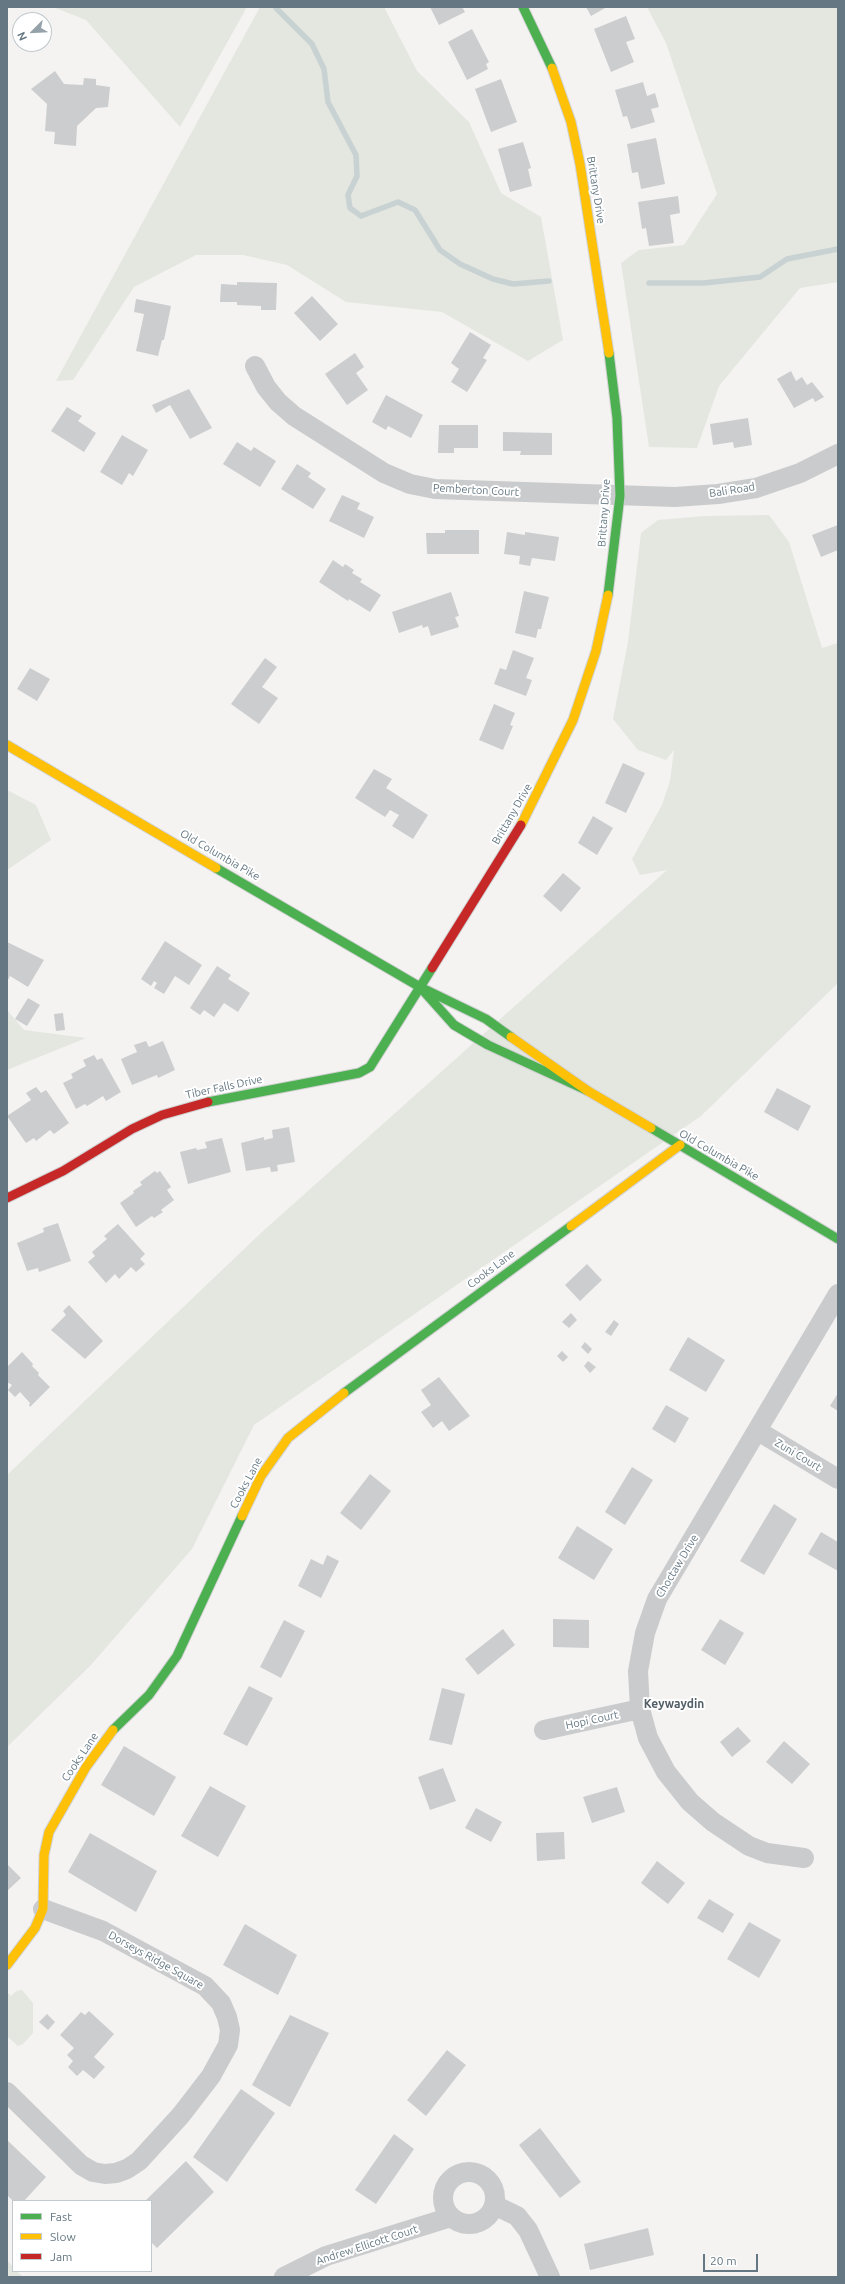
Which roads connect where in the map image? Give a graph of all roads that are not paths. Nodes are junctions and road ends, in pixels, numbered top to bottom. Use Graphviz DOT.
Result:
graph roads {
  1 [pos="523,7"];
  2 [pos="256,366"];
  3 [pos="838,454"];
  4 [pos="620,496"];
  5 [pos="7,745"];
  6 [pos="420,987"];
  7 [pos="588,1091"];
  8 [pos="680,1146"];
  9 [pos="7,1198"];
  10 [pos="838,1239"];
  11 [pos="838,1294"];
  12 [pos="758,1432"];
  13 [pos="838,1480"];
  14 [pos="640,1709"];
  15 [pos="544,1730"];
  16 [pos="804,1858"];
  17 [pos="44,1909"];
  18 [pos="7,1965"];
  19 [pos="7,2092"];
  20 [pos="494,2205"];
  21 [pos="451,2217"];
  22 [pos="284,2277"];
  23 [pos="550,2277"];
  1 -- 4 [label="street, Brittany Drive"];
  2 -- 4 [label="street, Pemberton Court"];
  3 -- 4 [label="street, Bali Road"];
  4 -- 6 [label="street, Brittany Drive"];
  5 -- 6 [label="street, Old Columbia Pike"];
  6 -- 7 [label="street, Old Columbia Pike"];
  6 -- 7 [label="street, Old Columbia Pike"];
  6 -- 9 [label="street, Tiber Falls Drive"];
  7 -- 8 [label="street, Old Columbia Pike"];
  8 -- 10 [label="street, Old Columbia Pike"];
  8 -- 17 [label="street, Cooks Lane"];
  11 -- 12 [label="street, Choctaw Drive"];
  12 -- 13 [label="street, Zuni Court"];
  12 -- 14 [label="street, Choctaw Drive"];
  14 -- 15 [label="street, Hopi Court"];
  14 -- 16 [label="street, Choctaw Drive"];
  17 -- 18 [label="street, Cooks Lane"];
  17 -- 19 [label="street, Dorseys Ridge Square"];
  20 -- 21 [label="street"];
  20 -- 21 [label="street"];
  20 -- 23 [label="street"];
  21 -- 22 [label="street, Andrew Ellicott Court"];
}
